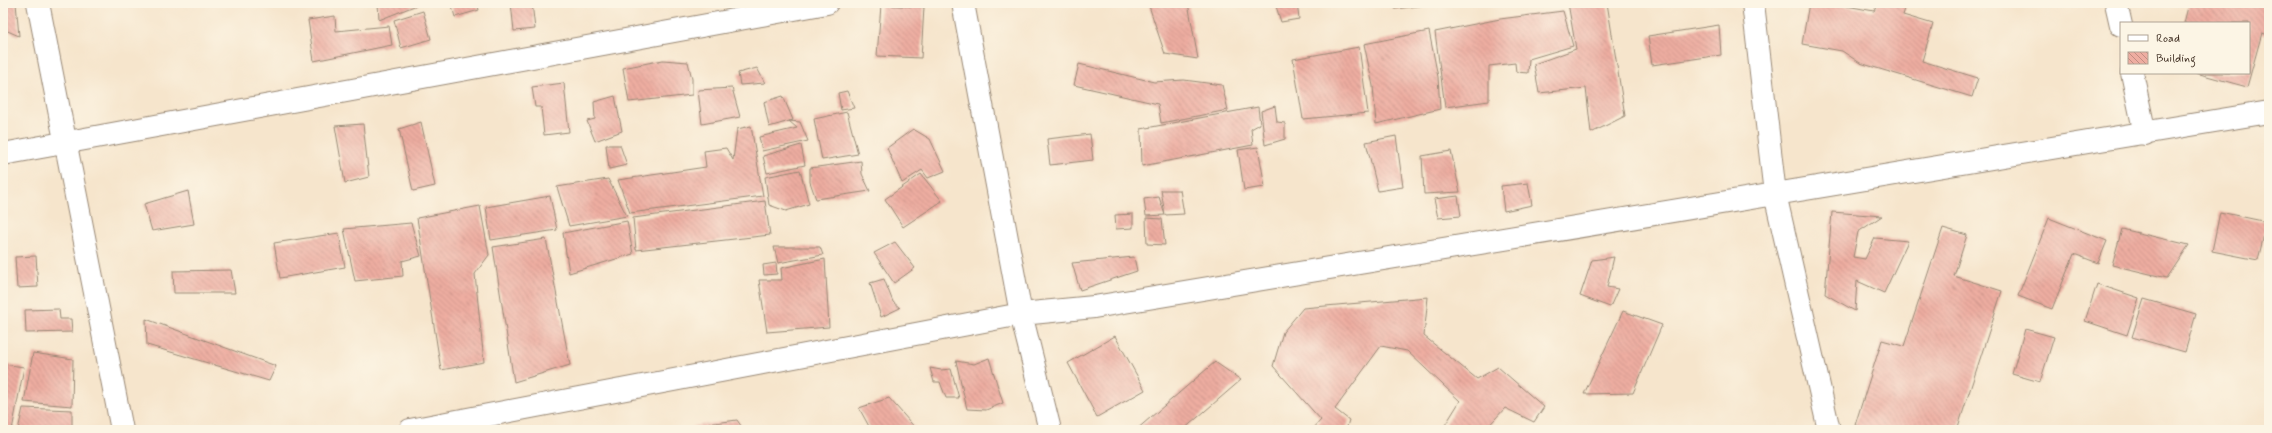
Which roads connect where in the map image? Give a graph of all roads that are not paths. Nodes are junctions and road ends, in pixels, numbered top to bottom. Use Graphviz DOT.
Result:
graph roads {
  1 [pos="38,3"];
  2 [pos="828,3"];
  3 [pos="963,3"];
  4 [pos="1753,3"];
  5 [pos="2116,3"];
  6 [pos="2120,22"];
  7 [pos="2132,74"];
  8 [pos="2269,112"];
  9 [pos="2145,134"];
  10 [pos="64,142"];
  11 [pos="3,154"];
  12 [pos="1775,194"];
  13 [pos="1021,314"];
  14 [pos="122,430"];
  15 [pos="410,430"];
  16 [pos="1050,430"];
  17 [pos="1829,430"];
  1 -- 10 [label="street"];
  2 -- 10 [label="street"];
  3 -- 13 [label="street"];
  4 -- 12 [label="street"];
  5 -- 6 [label="street"];
  7 -- 9 [label="street"];
  8 -- 9 [label="street"];
  9 -- 12 [label="street"];
  10 -- 11 [label="street"];
  10 -- 14 [label="street"];
  12 -- 13 [label="street"];
  12 -- 17 [label="street"];
  13 -- 15 [label="street"];
  13 -- 16 [label="street"];
}
